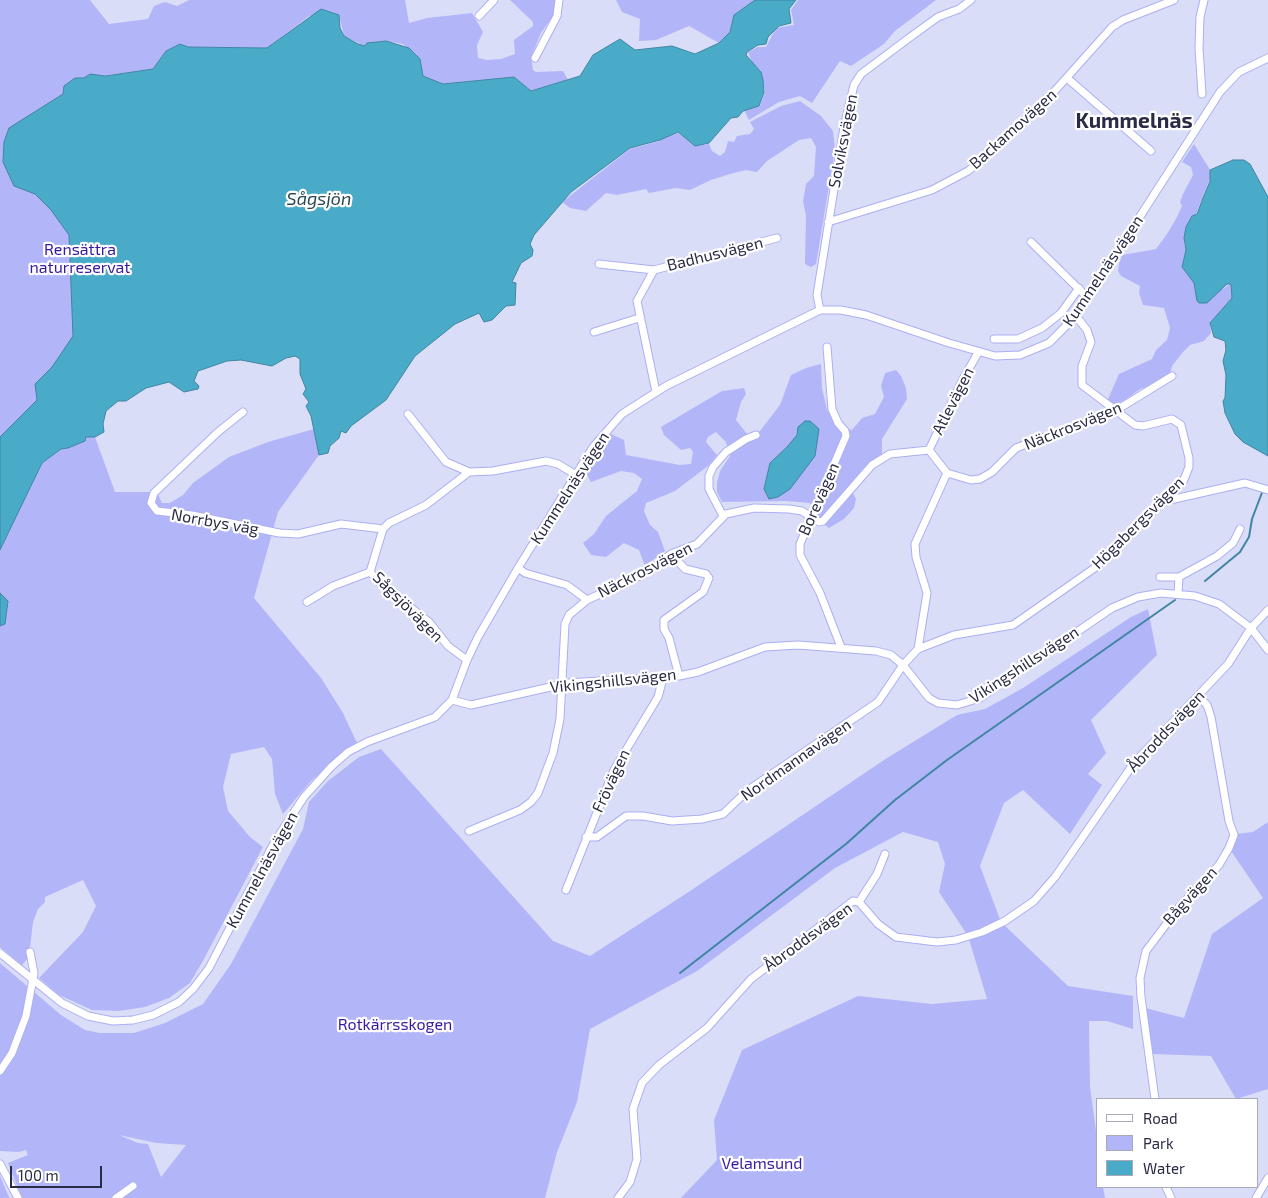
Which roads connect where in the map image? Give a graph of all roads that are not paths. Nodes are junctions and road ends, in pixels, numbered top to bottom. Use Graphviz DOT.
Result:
graph roads {
  1 [pos="494,0"];
  2 [pos="559,0"];
  3 [pos="971,0"];
  4 [pos="1174,0"];
  5 [pos="1204,0"];
  6 [pos="479,16"];
  7 [pos="534,58"];
  8 [pos="1268,58"];
  9 [pos="1067,78"];
  10 [pos="1202,94"];
  11 [pos="1151,152"];
  12 [pos="828,222"];
  13 [pos="776,238"];
  14 [pos="1031,242"];
  15 [pos="599,264"];
  16 [pos="654,270"];
  17 [pos="1079,288"];
  18 [pos="1087,297"];
  19 [pos="820,310"];
  20 [pos="1076,316"];
  21 [pos="639,318"];
  22 [pos="594,332"];
  23 [pos="994,339"];
  24 [pos="828,347"];
  25 [pos="978,353"];
  26 [pos="1172,376"];
  27 [pos="656,392"];
  28 [pos="1115,411"];
  29 [pos="243,412"];
  30 [pos="408,414"];
  31 [pos="756,435"];
  32 [pos="929,450"];
  33 [pos="469,472"];
  34 [pos="947,473"];
  35 [pos="576,475"];
  36 [pos="1268,490"];
  37 [pos="1161,502"];
  38 [pos="723,516"];
  39 [pos="810,517"];
  40 [pos="383,529"];
  41 [pos="1240,529"];
  42 [pos="670,554"];
  43 [pos="518,568"];
  44 [pos="370,572"];
  45 [pos="1179,577"];
  46 [pos="1160,578"];
  47 [pos="1178,594"];
  48 [pos="587,600"];
  49 [pos="307,602"];
  50 [pos="1268,610"];
  51 [pos="1251,628"];
  52 [pos="841,647"];
  53 [pos="918,649"];
  54 [pos="1268,650"];
  55 [pos="467,660"];
  56 [pos="903,665"];
  57 [pos="679,676"];
  58 [pos="663,678"];
  59 [pos="563,684"];
  60 [pos="1199,697"];
  61 [pos="452,700"];
  62 [pos="470,832"];
  63 [pos="586,837"];
  64 [pos="885,854"];
  65 [pos="566,890"];
  66 [pos="859,902"];
  67 [pos="30,952"];
  68 [pos="0,953"];
  69 [pos="33,980"];
  70 [pos="0,1071"];
  71 [pos="1155,1098"];
  72 [pos="0,1164"];
  73 [pos="1268,1178"];
  74 [pos="133,1186"];
  75 [pos="18,1198"];
  76 [pos="116,1198"];
  77 [pos="618,1198"];
  78 [pos="1256,1198"];
  1 -- 6 [label="street"];
  2 -- 7 [label="street"];
  3 -- 12 [label="street, Solviksvägen"];
  4 -- 9 [label="street, Backamovägen"];
  5 -- 10 [label="street"];
  8 -- 18 [label="street, Kummelnäsvägen"];
  9 -- 11 [label="street"];
  9 -- 12 [label="street, Backamovägen"];
  12 -- 19 [label="street, Solviksvägen"];
  13 -- 16 [label="street, Badhusvägen"];
  14 -- 17 [label="street"];
  15 -- 16 [label="street, Badhusvägen"];
  16 -- 21 [label="street, Badhusvägen"];
  17 -- 18 [label="street"];
  17 -- 23 [label="street, Kummelnäsvägen"];
  18 -- 20 [label="street, Kummelnäsvägen"];
  19 -- 25 [label="street, Kummelnäsvägen"];
  19 -- 27 [label="street, Kummelnäsvägen"];
  20 -- 25 [label="street, Kummelnäsvägen"];
  20 -- 28 [label="street, Högabergsvägen"];
  21 -- 22 [label="street"];
  21 -- 27 [label="street, Badhusvägen"];
  24 -- 39 [label="street, Borevägen"];
  25 -- 32 [label="street, Atlevägen"];
  26 -- 28 [label="street, Näckrosvägen"];
  27 -- 35 [label="street, Kummelnäsvägen"];
  28 -- 34 [label="street, Näckrosvägen"];
  28 -- 37 [label="street, Högabergsvägen"];
  29 -- 40 [label="street, Norrbys väg"];
  30 -- 33 [label="street"];
  31 -- 38 [label="street"];
  32 -- 34 [label="street"];
  32 -- 39 [label="street"];
  33 -- 35 [label="street"];
  33 -- 40 [label="street"];
  34 -- 53 [label="street"];
  35 -- 43 [label="street, Kummelnäsvägen"];
  36 -- 37 [label="street"];
  37 -- 53 [label="street, Högabergsvägen"];
  38 -- 39 [label="street"];
  38 -- 42 [label="street, Näckrosvägen"];
  39 -- 52 [label="street, Borevägen"];
  40 -- 44 [label="street, Sågsjövägen"];
  41 -- 45 [label="street"];
  42 -- 48 [label="street, Näckrosvägen"];
  42 -- 57 [label="street"];
  43 -- 48 [label="street"];
  43 -- 55 [label="street, Kummelnäsvägen"];
  44 -- 49 [label="street"];
  44 -- 55 [label="street, Sågsjövägen"];
  45 -- 46 [label="street"];
  45 -- 47 [label="street"];
  47 -- 51 [label="street, Vikingshillsvägen"];
  47 -- 56 [label="street, Vikingshillsvägen"];
  48 -- 59 [label="street, Näckrosvägen"];
  50 -- 51 [label="street, Åbroddsvägen"];
  51 -- 54 [label="street, Vikingshillsvägen"];
  51 -- 60 [label="street, Åbroddsvägen"];
  52 -- 56 [label="street, Vikingshillsvägen"];
  52 -- 57 [label="street, Vikingshillsvägen"];
  53 -- 56 [label="street, Högabergsvägen"];
  55 -- 61 [label="street, Kummelnäsvägen"];
  56 -- 63 [label="street, Nordmannavägen"];
  57 -- 58 [label="street, Vikingshillsvägen"];
  58 -- 59 [label="street, Vikingshillsvägen"];
  58 -- 63 [label="street, Frövägen"];
  59 -- 61 [label="street, Vikingshillsvägen"];
  59 -- 62 [label="street, Näckrosvägen"];
  60 -- 66 [label="street, Åbroddsvägen"];
  60 -- 71 [label="street, Bågvägen"];
  61 -- 69 [label="street, Kummelnäsvägen"];
  63 -- 65 [label="street, Frövägen"];
  64 -- 66 [label="street"];
  66 -- 77 [label="street, Åbroddsvägen"];
  67 -- 69 [label="street"];
  68 -- 69 [label="street, Kummelnäsvägen"];
  69 -- 70 [label="street"];
  72 -- 75 [label="street"];
  73 -- 78 [label="street"];
  74 -- 76 [label="street"];
}
